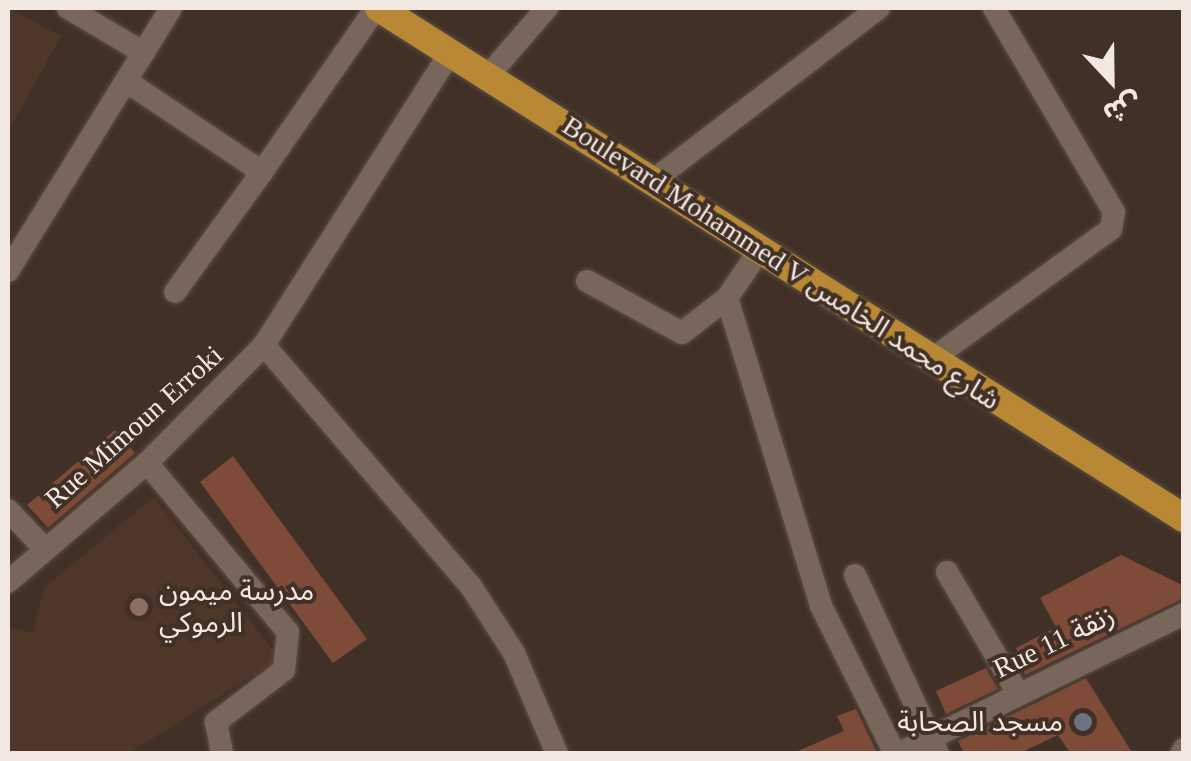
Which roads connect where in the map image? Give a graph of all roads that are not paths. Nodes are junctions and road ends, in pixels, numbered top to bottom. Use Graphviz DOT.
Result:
graph roads {
  1 [pos="68,8"];
  2 [pos="171,8"];
  3 [pos="377,8"];
  4 [pos="547,8"];
  5 [pos="877,8"];
  6 [pos="994,8"];
  7 [pos="144,53"];
  8 [pos="450,53"];
  9 [pos="488,76"];
  10 [pos="126,81"];
  11 [pos="262,172"];
  12 [pos="655,179"];
  13 [pos="760,248"];
  14 [pos="8,271"];
  15 [pos="587,281"];
  16 [pos="174,292"];
  17 [pos="727,298"];
  18 [pos="264,345"];
  19 [pos="932,359"];
  20 [pos="147,464"];
  21 [pos="8,510"];
  22 [pos="1184,518"];
  23 [pos="44,548"];
  24 [pos="947,572"];
  25 [pos="855,574"];
  26 [pos="8,582"];
  27 [pos="1184,614"];
  28 [pos="1017,692"];
  29 [pos="934,746"];
  30 [pos="222,754"];
  31 [pos="556,754"];
  32 [pos="896,754"];
  1 -- 7 [label="street"];
  2 -- 7 [label="street"];
  3 -- 8 [label="main road, Boulevard Mohammed V شارع محمد الخامس"];
  3 -- 11 [label="street"];
  4 -- 9 [label="street"];
  5 -- 12 [label="street"];
  6 -- 19 [label="street"];
  7 -- 10 [label="street"];
  8 -- 9 [label="main road, Boulevard Mohammed V شارع محمد الخامس"];
  8 -- 18 [label="street, Rue Mimoun Erroki"];
  9 -- 12 [label="main road, Boulevard Mohammed V شارع محمد الخامس"];
  10 -- 11 [label="street"];
  10 -- 14 [label="street"];
  11 -- 16 [label="street"];
  12 -- 13 [label="main road, Boulevard Mohammed V شارع محمد الخامس"];
  13 -- 17 [label="street"];
  13 -- 19 [label="main road, Boulevard Mohammed V شارع محمد الخامس"];
  15 -- 17 [label="street"];
  17 -- 32 [label="street"];
  18 -- 20 [label="street, Rue Mimoun Erroki"];
  18 -- 31 [label="street"];
  19 -- 22 [label="main road, Boulevard Mohammed V شارع محمد الخامس"];
  20 -- 23 [label="street, Rue Mimoun Erroki"];
  20 -- 30 [label="street"];
  21 -- 23 [label="street"];
  23 -- 26 [label="street, Rue Mimoun Erroki"];
  24 -- 28 [label="street"];
  25 -- 29 [label="street"];
  27 -- 28 [label="street, Rue 11 زنقة"];
  28 -- 29 [label="street, Rue 11 زنقة"];
  29 -- 32 [label="street, Rue 11 زنقة"];
}
